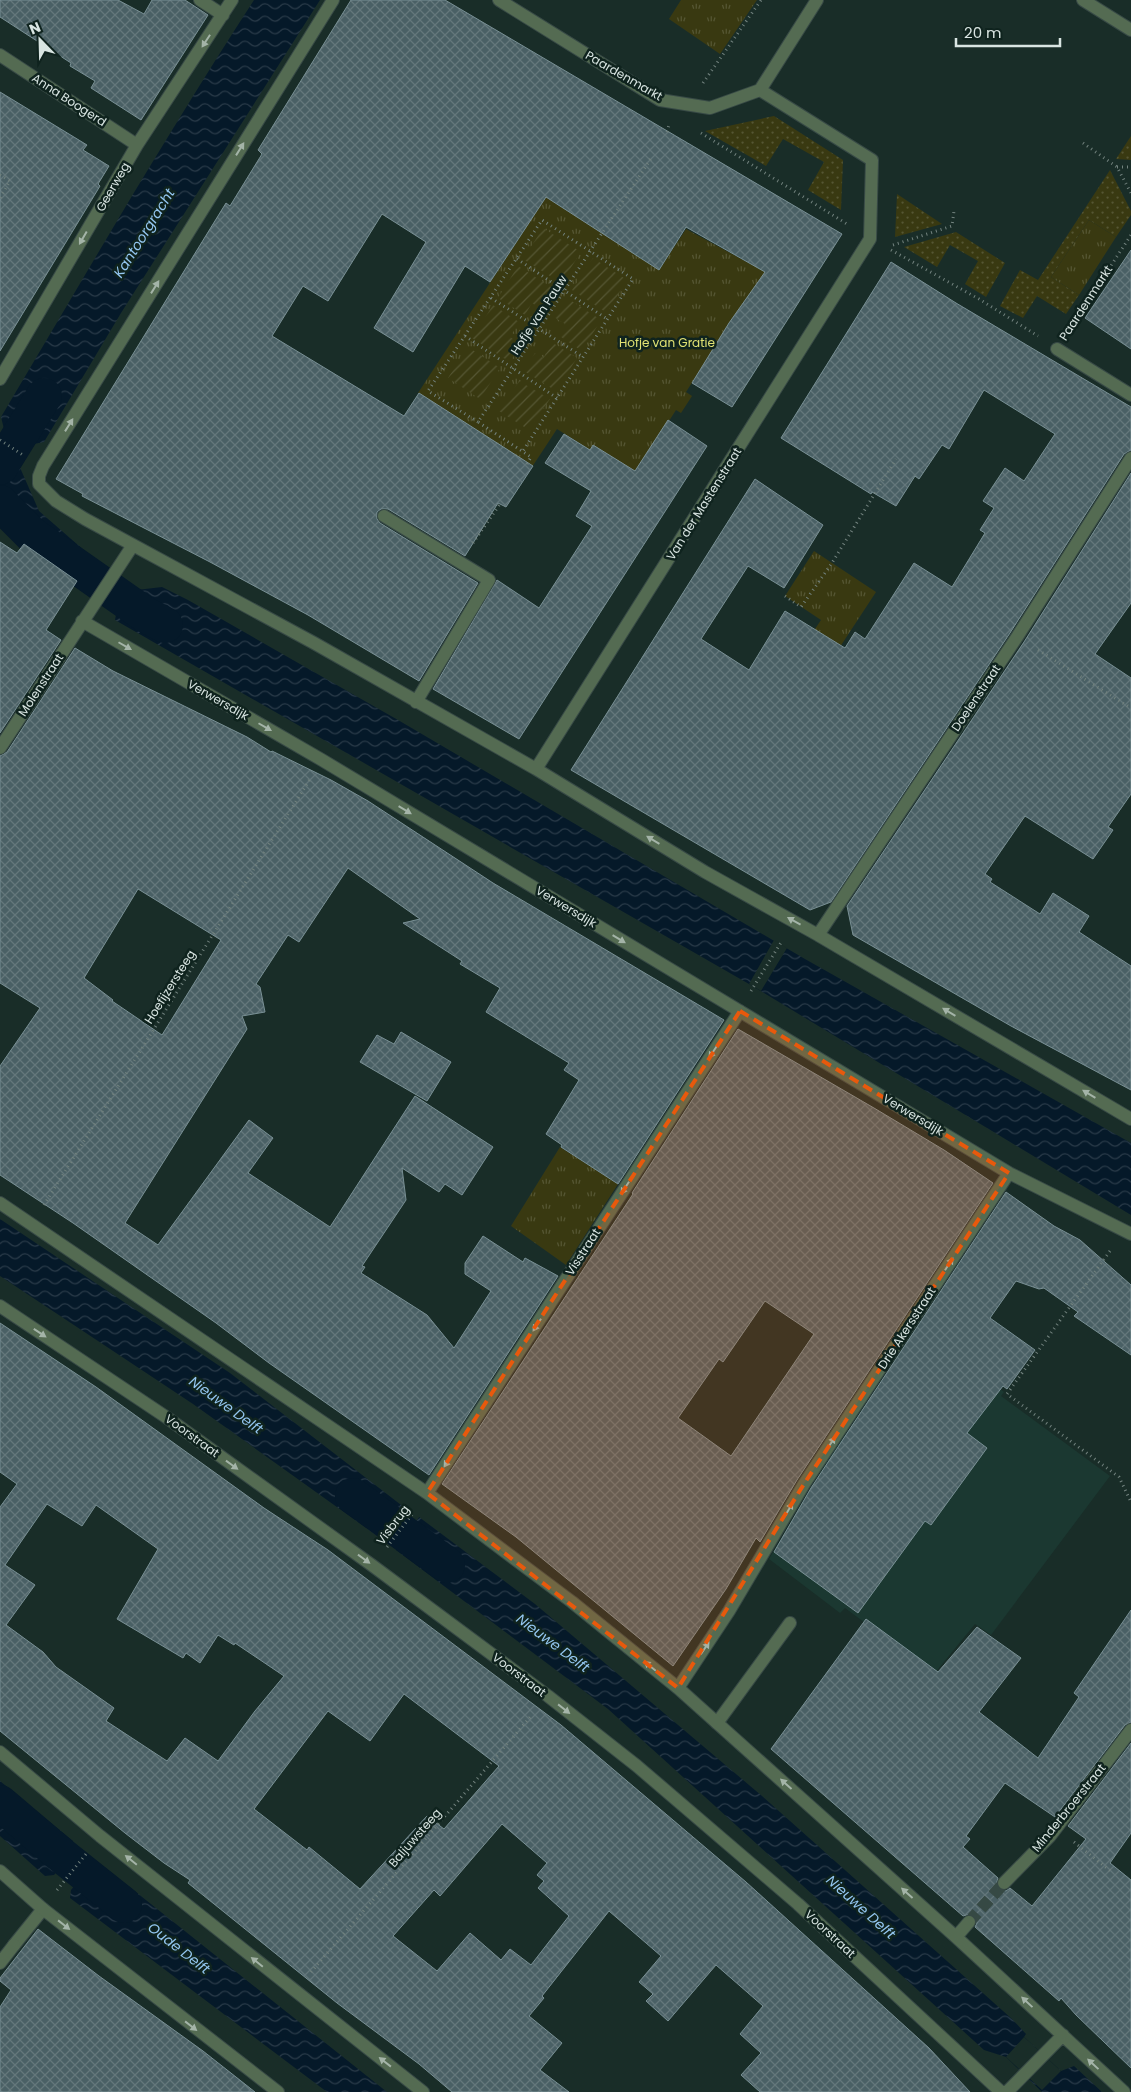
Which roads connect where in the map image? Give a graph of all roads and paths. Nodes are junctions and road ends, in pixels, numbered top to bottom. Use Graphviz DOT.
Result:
graph roads {
  1 [pos="200,0"];
  2 [pos="232,0"];
  3 [pos="333,0"];
  4 [pos="499,0"];
  5 [pos="761,0"];
  6 [pos="817,0"];
  7 [pos="1086,1"];
  8 [pos="222,15"];
  9 [pos="1131,30"];
  10 [pos="0,55"];
  11 [pos="760,90"];
  12 [pos="688,105"];
  13 [pos="1083,144"];
  14 [pos="138,145"];
  15 [pos="652,156"];
  16 [pos="1117,167"];
  17 [pos="1131,167"];
  18 [pos="0,175"];
  19 [pos="1131,193"];
  20 [pos="0,198"];
  21 [pos="954,211"];
  22 [pos="1131,235"];
  23 [pos="886,247"];
  24 [pos="590,251"];
  25 [pos="517,259"];
  26 [pos="565,291"];
  27 [pos="491,298"];
  28 [pos="607,319"];
  29 [pos="540,330"];
  30 [pos="465,336"];
  31 [pos="1057,349"];
  32 [pos="583,357"];
  33 [pos="514,369"];
  34 [pos="0,379"];
  35 [pos="1131,395"];
  36 [pos="557,398"];
  37 [pos="478,422"];
  38 [pos="0,440"];
  39 [pos="523,451"];
  40 [pos="23,454"];
  41 [pos="1131,458"];
  42 [pos="896,459"];
  43 [pos="527,464"];
  44 [pos="500,504"];
  45 [pos="384,516"];
  46 [pos="133,546"];
  47 [pos="460,561"];
  48 [pos="784,596"];
  49 [pos="82,621"];
  50 [pos="1017,637"];
  51 [pos="416,702"];
  52 [pos="1131,708"];
  53 [pos="0,748"];
  54 [pos="322,760"];
  55 [pos="536,769"];
  56 [pos="818,935"];
  57 [pos="785,936"];
  58 [pos="749,994"];
  59 [pos="740,1011"];
  60 [pos="1131,1119"];
  61 [pos="1009,1173"];
  62 [pos="0,1203"];
  63 [pos="32,1224"];
  64 [pos="1128,1232"];
  65 [pos="0,1306"];
  66 [pos="427,1493"];
  67 [pos="1131,1502"];
  68 [pos="418,1506"];
  69 [pos="382,1555"];
  70 [pos="790,1623"];
  71 [pos="678,1688"];
  72 [pos="548,1696"];
  73 [pos="717,1723"];
  74 [pos="1131,1730"];
  75 [pos="0,1752"];
  76 [pos="1053,1832"];
  77 [pos="82,1859"];
  78 [pos="0,1872"];
  79 [pos="1113,1873"];
  80 [pos="1004,1883"];
  81 [pos="58,1889"];
  82 [pos="43,1909"];
  83 [pos="970,1922"];
  84 [pos="956,1937"];
  85 [pos="0,1963"];
  86 [pos="294,1991"];
  87 [pos="1059,2039"];
  88 [pos="1006,2090"];
  89 [pos="278,2092"];
  90 [pos="424,2092"];
  91 [pos="1124,2092"];
  1 -- 8 [label="street"];
  2 -- 8 [label="street, Geerweg"];
  46 -- 3 [label="street, one-way"];
  4 -- 12 [label="street, Paardenmarkt"];
  5 -- 12 [label="path"];
  6 -- 11 [label="street"];
  7 -- 9 [label="street"];
  8 -- 14 [label="street, Geerweg, one-way"];
  10 -- 14 [label="street, Anna Boogerd"];
  11 -- 12 [label="street, Paardenmarkt"];
  11 -- 55 [label="street, Van der Mastenstraat"];
  13 -- 16 [label="path"];
  14 -- 34 [label="street, Geerweg, one-way"];
  15 -- 24 [label="path, Hofje van Pauw"];
  16 -- 17 [label="path"];
  16 -- 19 [label="path"];
  18 -- 20 [label="path"];
  21 -- 23 [label="path"];
  22 -- 31 [label="path, Paardenmarkt"];
  24 -- 25 [label="path"];
  24 -- 26 [label="path, Hofje van Pauw"];
  24 -- 28 [label="path"];
  25 -- 26 [label="path"];
  25 -- 27 [label="path"];
  26 -- 28 [label="path"];
  26 -- 29 [label="path, Hofje van Pauw"];
  27 -- 29 [label="path"];
  27 -- 30 [label="path"];
  28 -- 32 [label="path"];
  29 -- 32 [label="path"];
  29 -- 33 [label="path, Hofje van Pauw"];
  30 -- 33 [label="path"];
  30 -- 37 [label="path"];
  31 -- 35 [label="street, Paardenmarkt"];
  32 -- 36 [label="path"];
  33 -- 36 [label="path"];
  33 -- 37 [label="path, Hofje van Pauw"];
  36 -- 39 [label="path"];
  37 -- 39 [label="path"];
  38 -- 40 [label="path"];
  39 -- 43 [label="path"];
  41 -- 50 [label="street, Doelenstraat"];
  42 -- 48 [label="path"];
  44 -- 47 [label="path"];
  45 -- 47 [label="street"];
  46 -- 49 [label="street"];
  46 -- 51 [label="street"];
  47 -- 51 [label="street"];
  49 -- 53 [label="street, Molenstraat"];
  49 -- 54 [label="street, Verwersdijk, one-way"];
  50 -- 52 [label="path"];
  50 -- 56 [label="street, Doelenstraat"];
  51 -- 55 [label="street"];
  54 -- 59 [label="street, Verwersdijk, one-way"];
  54 -- 63 [label="path, Hoefijzersteeg"];
  56 -- 55 [label="street, one-way"];
  60 -- 56 [label="street, one-way"];
  57 -- 58 [label="path"];
  59 -- 61 [label="street, Verwersdijk"];
  59 -- 66 [label="street, Visstraat, one-way"];
  61 -- 64 [label="street, Verwersdijk"];
  71 -- 61 [label="street, Drie Akersstraat, one-way"];
  62 -- 63 [label="street"];
  63 -- 66 [label="street"];
  64 -- 67 [label="path"];
  65 -- 72 [label="street, Voorstraat, one-way"];
  71 -- 66 [label="street, one-way"];
  68 -- 69 [label="path, Visbrug"];
  70 -- 73 [label="street"];
  71 -- 73 [label="street"];
  72 -- 86 [label="path, Baljuwsteeg"];
  72 -- 88 [label="street, Voorstraat, one-way"];
  84 -- 73 [label="street, one-way"];
  74 -- 76 [label="street, Minderbroerstraat"];
  86 -- 75 [label="street, one-way"];
  76 -- 79 [label="path"];
  76 -- 80 [label="street, Minderbroerstraat"];
  77 -- 81 [label="path"];
  78 -- 82 [label="street"];
  82 -- 85 [label="street"];
  82 -- 89 [label="street, one-way"];
  83 -- 84 [label="street"];
  87 -- 84 [label="street, one-way"];
  90 -- 86 [label="street, one-way"];
  87 -- 88 [label="street"];
  91 -- 87 [label="street, one-way"];
}
